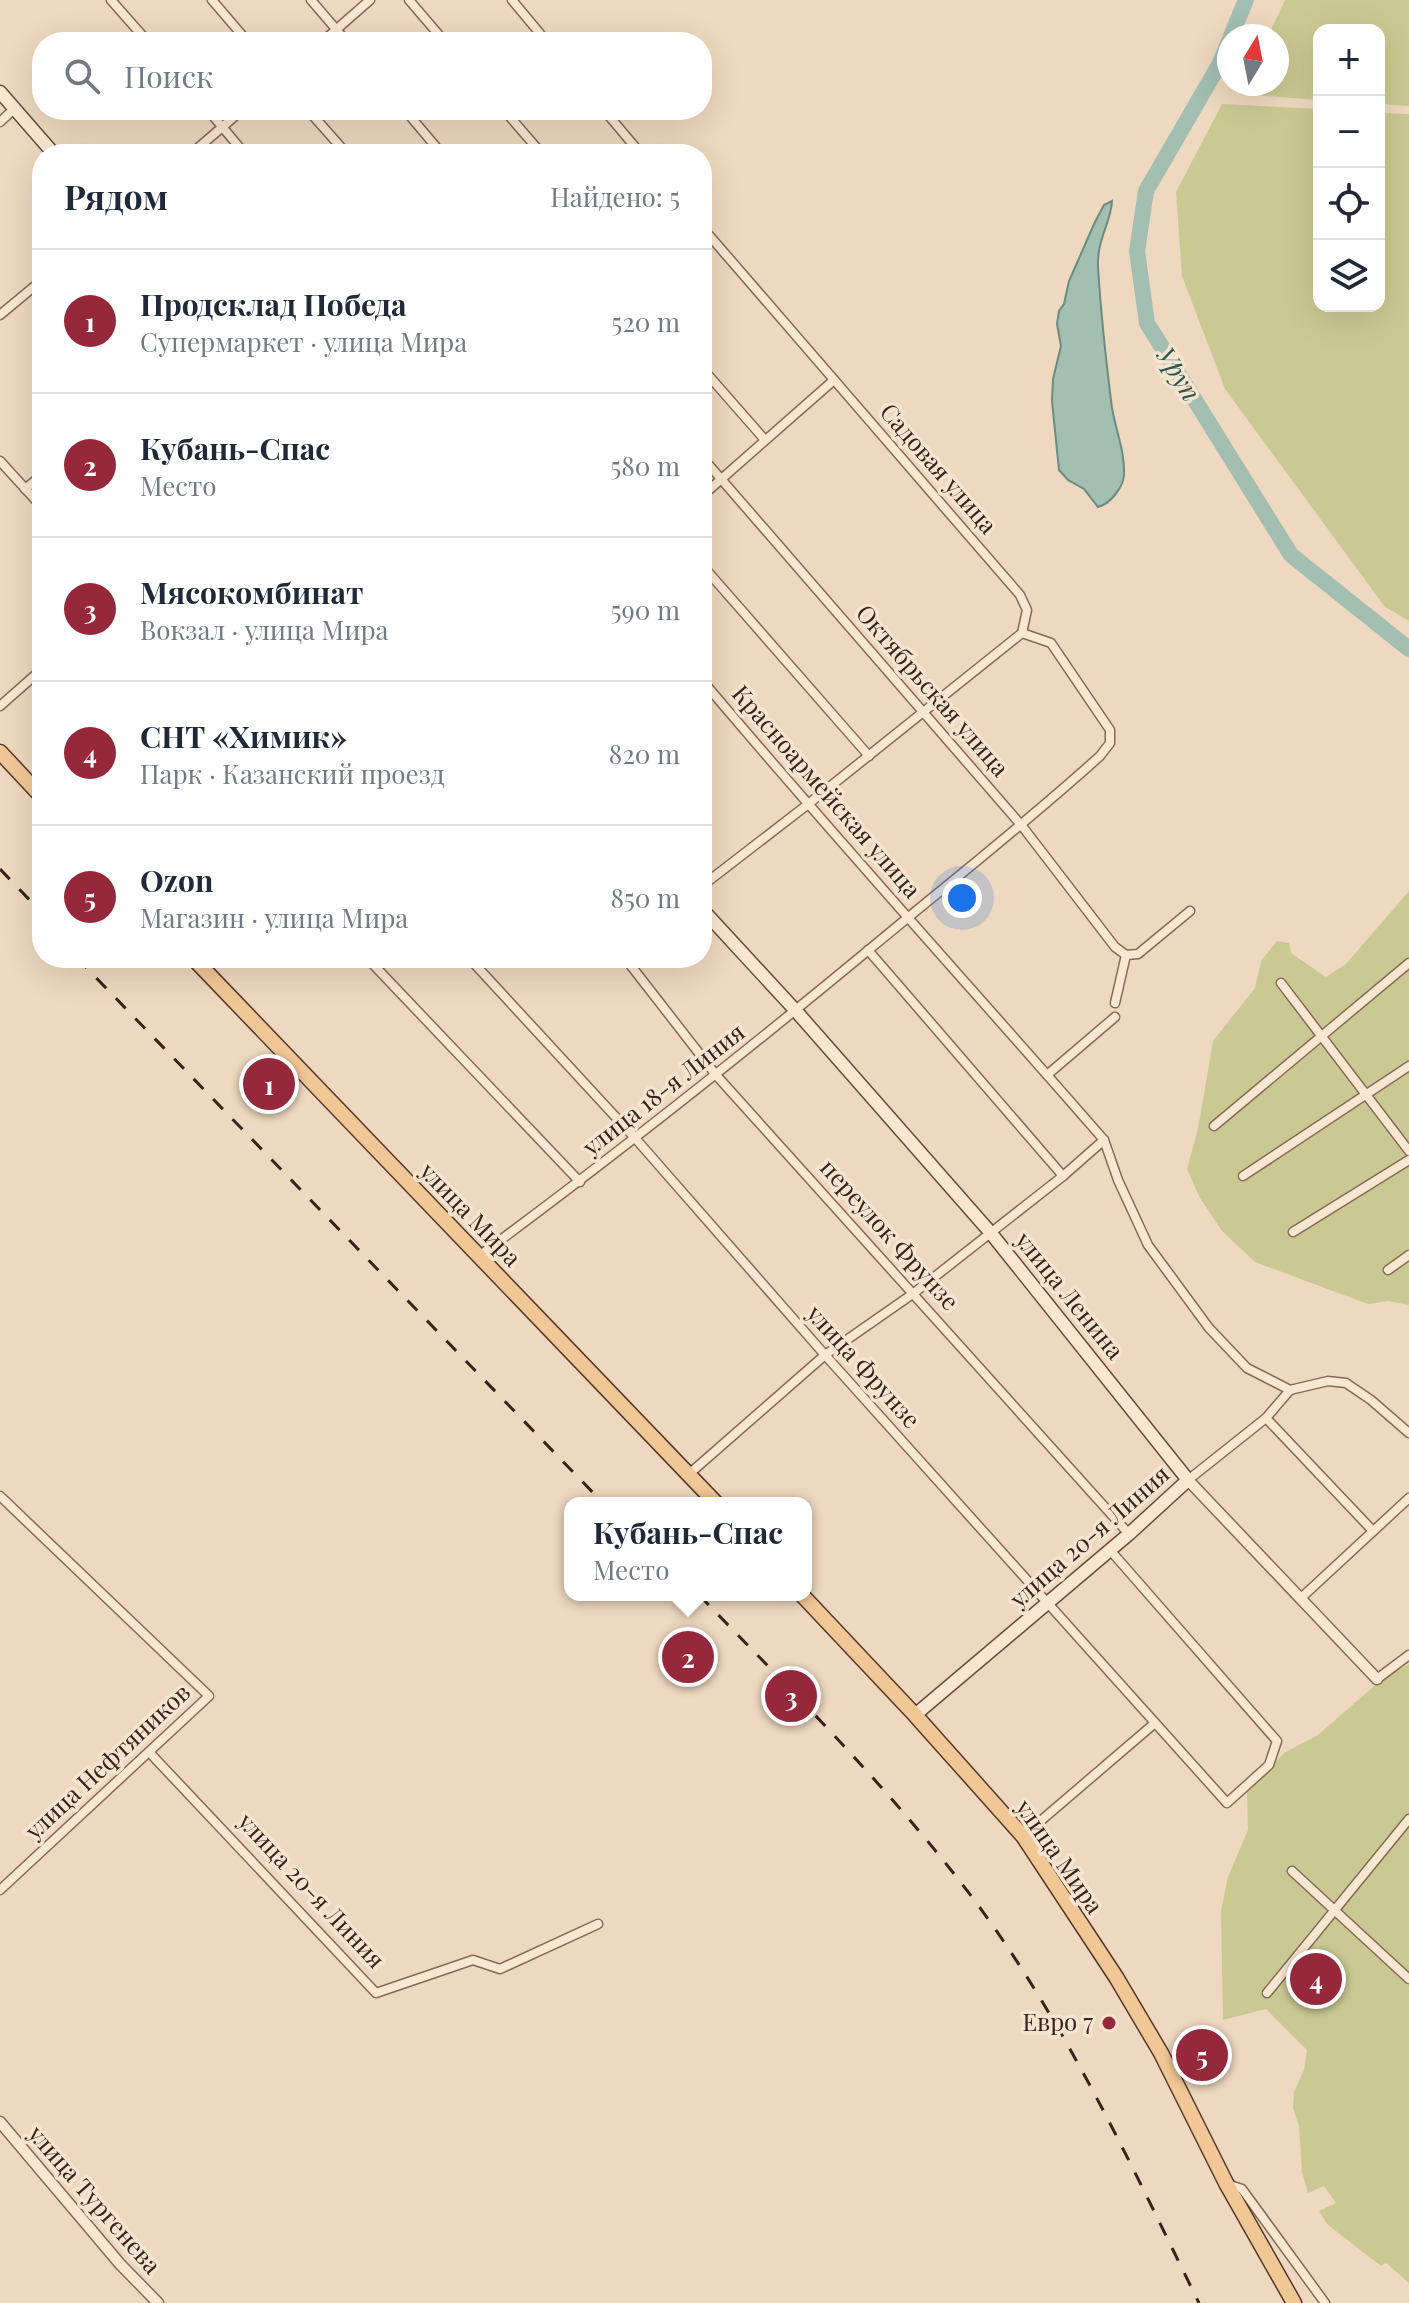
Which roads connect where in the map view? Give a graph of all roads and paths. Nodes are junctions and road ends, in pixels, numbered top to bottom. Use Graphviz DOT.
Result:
graph roads {
  1 [pos="111,0"];
  2 [pos="212,0"];
  3 [pos="311,0"];
  4 [pos="370,0"];
  5 [pos="409,0"];
  6 [pos="512,0"];
  7 [pos="336,29"];
  8 [pos="139,32"];
  9 [pos="239,32"];
  10 [pos="333,32"];
  11 [pos="339,32"];
  12 [pos="436,32"];
  13 [pos="539,32"];
  14 [pos="0,92"];
  15 [pos="14,109"];
  16 [pos="217,120"];
  17 [pos="231,120"];
  18 [pos="317,120"];
  19 [pos="413,120"];
  20 [pos="513,120"];
  21 [pos="612,120"];
  22 [pos="0,122"];
  23 [pos="223,127"];
  24 [pos="45,144"];
  25 [pos="203,144"];
  26 [pos="237,144"];
  27 [pos="338,144"];
  28 [pos="434,144"];
  29 [pos="533,144"];
  30 [pos="633,144"];
  31 [pos="712,239"];
  32 [pos="32,288"];
  33 [pos="0,315"];
  34 [pos="712,379"];
  35 [pos="834,380"];
  36 [pos="765,440"];
  37 [pos="0,461"];
  38 [pos="712,469"];
  39 [pos="721,479"];
  40 [pos="32,483"];
  41 [pos="712,487"];
  42 [pos="25,489"];
  43 [pos="32,496"];
  44 [pos="712,576"];
  45 [pos="1022,633"];
  46 [pos="32,678"];
  47 [pos="712,692"];
  48 [pos="0,706"];
  49 [pos="924,710"];
  50 [pos="0,752"];
  51 [pos="869,756"];
  52 [pos="32,786"];
  53 [pos="807,805"];
  54 [pos="1022,826"];
  55 [pos="712,878"];
  56 [pos="1190,911"];
  57 [pos="909,917"];
  58 [pos="712,920"];
  59 [pos="868,950"];
  60 [pos="1126,955"];
  61 [pos="1409,963"];
  62 [pos="203,968"];
  63 [pos="377,968"];
  64 [pos="478,968"];
  65 [pos="633,968"];
  66 [pos="1281,983"];
  67 [pos="1115,1003"];
  68 [pos="796,1011"];
  69 [pos="1115,1017"];
  70 [pos="1322,1037"];
  71 [pos="1409,1066"];
  72 [pos="716,1075"];
  73 [pos="1047,1075"];
  74 [pos="1364,1094"];
  75 [pos="1214,1126"];
  76 [pos="635,1138"];
  77 [pos="1104,1140"];
  78 [pos="1409,1151"];
  79 [pos="1409,1160"];
  80 [pos="1063,1176"];
  81 [pos="1243,1176"];
  82 [pos="580,1182"];
  83 [pos="990,1232"];
  84 [pos="1293,1232"];
  85 [pos="1409,1255"];
  86 [pos="479,1256"];
  87 [pos="1388,1270"];
  88 [pos="914,1293"];
  89 [pos="825,1355"];
  90 [pos="1290,1390"];
  91 [pos="1266,1418"];
  92 [pos="1409,1433"];
  93 [pos="689,1474"];
  94 [pos="1188,1480"];
  95 [pos="0,1496"];
  96 [pos="710,1497"];
  97 [pos="1409,1498"];
  98 [pos="1373,1531"];
  99 [pos="1129,1534"];
  100 [pos="1110,1550"];
  101 [pos="1301,1598"];
  102 [pos="808,1601"];
  103 [pos="1047,1603"];
  104 [pos="1409,1655"];
  105 [pos="1377,1679"];
  106 [pos="915,1715"];
  107 [pos="1155,1723"];
  108 [pos="149,1752"];
  109 [pos="1409,1819"];
  110 [pos="1023,1836"];
  111 [pos="1292,1871"];
  112 [pos="0,1890"];
  113 [pos="1336,1910"];
  114 [pos="598,1924"];
  115 [pos="1409,1979"];
  116 [pos="1267,1993"];
  117 [pos="0,2122"];
  118 [pos="1226,2183"];
  119 [pos="158,2303"];
  120 [pos="1294,2303"];
  121 [pos="1325,2303"];
  1 -- 8 [label="street"];
  2 -- 9 [label="street"];
  3 -- 7 [label="street"];
  4 -- 7 [label="street"];
  5 -- 12 [label="street"];
  6 -- 13 [label="street"];
  7 -- 10 [label="street"];
  7 -- 11 [label="street"];
  14 -- 15 [label="main road"];
  15 -- 22 [label="street"];
  15 -- 24 [label="main road"];
  16 -- 23 [label="street"];
  17 -- 23 [label="street"];
  18 -- 27 [label="street"];
  19 -- 28 [label="street"];
  20 -- 29 [label="street"];
  21 -- 30 [label="street"];
  23 -- 25 [label="street"];
  23 -- 26 [label="street"];
  31 -- 35 [label="street, Садовая улица"];
  32 -- 33 [label="street"];
  34 -- 36 [label="street"];
  35 -- 36 [label="street"];
  35 -- 45 [label="street, Садовая улица"];
  36 -- 39 [label="street"];
  37 -- 42 [label="street"];
  38 -- 39 [label="street, Октябрьская улица"];
  39 -- 41 [label="street"];
  39 -- 49 [label="street, Октябрьская улица"];
  40 -- 42 [label="street"];
  42 -- 43 [label="street"];
  44 -- 51 [label="street"];
  45 -- 49 [label="street"];
  45 -- 54 [label="street, улица 18-я Линия"];
  46 -- 48 [label="street"];
  47 -- 53 [label="street, Красноармейская улица"];
  49 -- 51 [label="street"];
  49 -- 54 [label="street, Октябрьская улица"];
  50 -- 52 [label="main road"];
  51 -- 53 [label="street"];
  53 -- 55 [label="street"];
  53 -- 57 [label="street, Красноармейская улица"];
  54 -- 57 [label="street, улица 18-я Линия"];
  54 -- 60 [label="street, Октябрьская улица"];
  56 -- 60 [label="street"];
  57 -- 59 [label="street, улица 18-я Линия"];
  57 -- 73 [label="street, Красноармейская улица"];
  58 -- 68 [label="main road, улица Ленина"];
  59 -- 68 [label="street, улица 18-я Линия"];
  59 -- 80 [label="street"];
  60 -- 67 [label="street"];
  61 -- 70 [label="street"];
  62 -- 86 [label="main road, улица Мира"];
  63 -- 82 [label="street"];
  64 -- 76 [label="street, улица Фрунзе"];
  65 -- 72 [label="street, переулок Фрунзе"];
  66 -- 70 [label="street"];
  68 -- 72 [label="street, улица 18-я Линия"];
  68 -- 83 [label="main road, улица Ленина"];
  69 -- 73 [label="street"];
  70 -- 74 [label="street"];
  70 -- 75 [label="street"];
  71 -- 74 [label="street"];
  72 -- 76 [label="street, улица 18-я Линия"];
  72 -- 88 [label="street, переулок Фрунзе"];
  73 -- 77 [label="street, Красноармейская улица"];
  74 -- 78 [label="street"];
  74 -- 81 [label="street"];
  76 -- 82 [label="street, улица 18-я Линия"];
  76 -- 89 [label="street, улица Фрунзе"];
  77 -- 80 [label="street"];
  77 -- 90 [label="street, Красноармейская улица"];
  79 -- 84 [label="street"];
  80 -- 83 [label="street"];
  82 -- 86 [label="street, улица 18-я Линия"];
  83 -- 88 [label="street"];
  83 -- 94 [label="main road, улица Ленина"];
  85 -- 87 [label="street"];
  86 -- 93 [label="main road, улица Мира"];
  88 -- 89 [label="street"];
  88 -- 99 [label="street, переулок Фрунзе"];
  89 -- 93 [label="street"];
  89 -- 103 [label="street, улица Фрунзе"];
  90 -- 91 [label="street, улица 20-я Линия"];
  90 -- 92 [label="street"];
  91 -- 94 [label="street, улица 20-я Линия"];
  91 -- 98 [label="street"];
  93 -- 96 [label="main road, улица Мира"];
  94 -- 99 [label="main road, улица 20-я Линия"];
  94 -- 101 [label="street, улица Ленина"];
  95 -- 108 [label="street, улица Нефтяников"];
  97 -- 98 [label="street"];
  98 -- 101 [label="street"];
  99 -- 100 [label="main road, улица 20-я Линия"];
  100 -- 103 [label="main road, улица 20-я Линия"];
  100 -- 107 [label="street, улица Фрунзе"];
  101 -- 105 [label="street, улица Ленина"];
  102 -- 106 [label="main road, улица Мира"];
  103 -- 106 [label="main road, улица 20-я Линия"];
  103 -- 107 [label="street, улица Фрунзе"];
  104 -- 105 [label="street, улица Ленина"];
  106 -- 110 [label="main road, улица Мира"];
  107 -- 110 [label="street"];
  108 -- 112 [label="street, улица Нефтяников"];
  108 -- 114 [label="street, улица 20-я Линия"];
  109 -- 113 [label="street"];
  110 -- 118 [label="main road, улица Мира"];
  111 -- 113 [label="street"];
  113 -- 115 [label="street"];
  113 -- 116 [label="street"];
  117 -- 119 [label="street, улица Тургенева"];
  118 -- 120 [label="main road, улица Мира"];
  118 -- 121 [label="street, улица Мира"];
}
